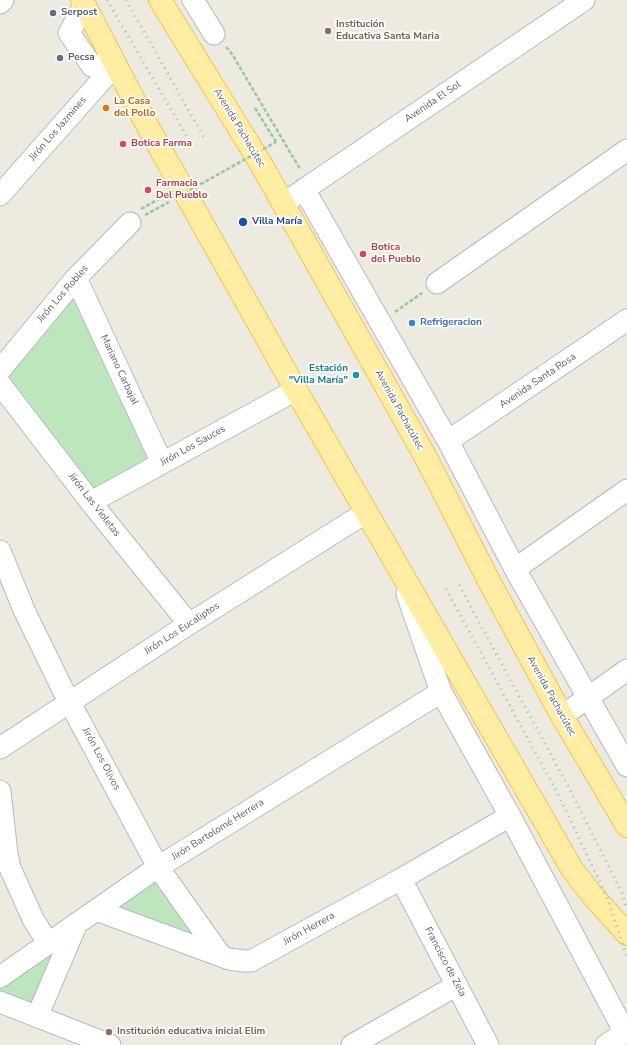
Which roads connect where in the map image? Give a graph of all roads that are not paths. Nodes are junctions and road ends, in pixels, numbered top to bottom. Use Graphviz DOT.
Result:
graph roads {
  1 [pos="2,0"];
  2 [pos="160,0"];
  3 [pos="193,0"];
  4 [pos="584,0"];
  5 [pos="83,2"];
  6 [pos="0,3"];
  7 [pos="214,34"];
  8 [pos="116,64"];
  9 [pos="627,150"];
  10 [pos="307,187"];
  11 [pos="0,195"];
  12 [pos="283,204"];
  13 [pos="130,223"];
  14 [pos="76,278"];
  15 [pos="436,283"];
  16 [pos="627,320"];
  17 [pos="0,370"];
  18 [pos="0,384"];
  19 [pos="296,390"];
  20 [pos="448,441"];
  21 [pos="162,463"];
  22 [pos="627,490"];
  23 [pos="91,502"];
  24 [pos="365,513"];
  25 [pos="0,551"];
  26 [pos="515,569"];
  27 [pos="398,570"];
  28 [pos="189,624"];
  29 [pos="627,670"];
  30 [pos="441,692"];
  31 [pos="588,698"];
  32 [pos="71,702"];
  33 [pos="562,716"];
  34 [pos="0,748"];
  35 [pos="627,766"];
  36 [pos="0,791"];
  37 [pos="510,816"];
  38 [pos="627,826"];
  39 [pos="158,867"];
  40 [pos="401,879"];
  41 [pos="96,910"];
  42 [pos="77,923"];
  43 [pos="627,934"];
  44 [pos="48,943"];
  45 [pos="221,956"];
  46 [pos="0,977"];
  47 [pos="457,985"];
  48 [pos="0,1002"];
  49 [pos="37,1017"];
  50 [pos="613,1039"];
  51 [pos="110,1045"];
  52 [pos="352,1045"];
  53 [pos="488,1045"];
  1 -- 6 [label="street"];
  2 -- 12 [label="main road, Avenida Pachacútec"];
  3 -- 7 [label="street"];
  4 -- 10 [label="street, Avenida El Sol"];
  5 -- 8 [label="main road"];
  8 -- 11 [label="street, Jirón Los Jazmines"];
  8 -- 19 [label="main road"];
  9 -- 15 [label="street"];
  10 -- 12 [label="street, Avenida El Sol"];
  10 -- 20 [label="street"];
  12 -- 33 [label="main road, Avenida Pachacútec"];
  13 -- 14 [label="street, Jirón Los Robles"];
  14 -- 17 [label="street, Jirón Los Robles"];
  14 -- 21 [label="street, Mariano Carbajal"];
  16 -- 20 [label="street, Avenida Santa Rosa"];
  18 -- 23 [label="street, Jirón Las Violetas"];
  19 -- 21 [label="street, Jirón Los Sauces"];
  19 -- 24 [label="main road"];
  20 -- 26 [label="street"];
  21 -- 23 [label="street, Jirón Los Sauces"];
  22 -- 26 [label="street"];
  23 -- 28 [label="street, Jirón Las Violetas"];
  24 -- 27 [label="main road"];
  24 -- 28 [label="street, Jirón Los Eucaliptos"];
  25 -- 32 [label="street, Jirón Los Olivos"];
  26 -- 31 [label="street"];
  27 -- 30 [label="street"];
  27 -- 43 [label="main road"];
  28 -- 32 [label="street, Jirón Los Eucaliptos"];
  29 -- 31 [label="street"];
  30 -- 37 [label="street"];
  30 -- 39 [label="street, Jirón Bartolomé Herrera"];
  31 -- 33 [label="street"];
  31 -- 35 [label="street"];
  32 -- 34 [label="street, Jirón Los Eucaliptos"];
  32 -- 39 [label="street, Jirón Los Olivos"];
  33 -- 38 [label="main road, Avenida Pachacútec"];
  36 -- 44 [label="street"];
  37 -- 40 [label="street, Jirón Herrera"];
  37 -- 50 [label="street"];
  39 -- 41 [label="street, Jirón Bartolomé Herrera"];
  39 -- 45 [label="street, Jirón Los Olivos"];
  40 -- 45 [label="street, Jirón Herrera"];
  40 -- 47 [label="street, Francisco de Zela"];
  41 -- 42 [label="street, Jirón Bartolomé Herrera"];
  41 -- 45 [label="street, Jirón Herrera"];
  42 -- 44 [label="street, Jirón Bartolomé Herrera"];
  42 -- 49 [label="street"];
  44 -- 46 [label="street, Jirón Bartolomé Herrera"];
  47 -- 52 [label="street"];
  47 -- 53 [label="street, Francisco de Zela"];
  48 -- 49 [label="street"];
  49 -- 51 [label="street"];
}
